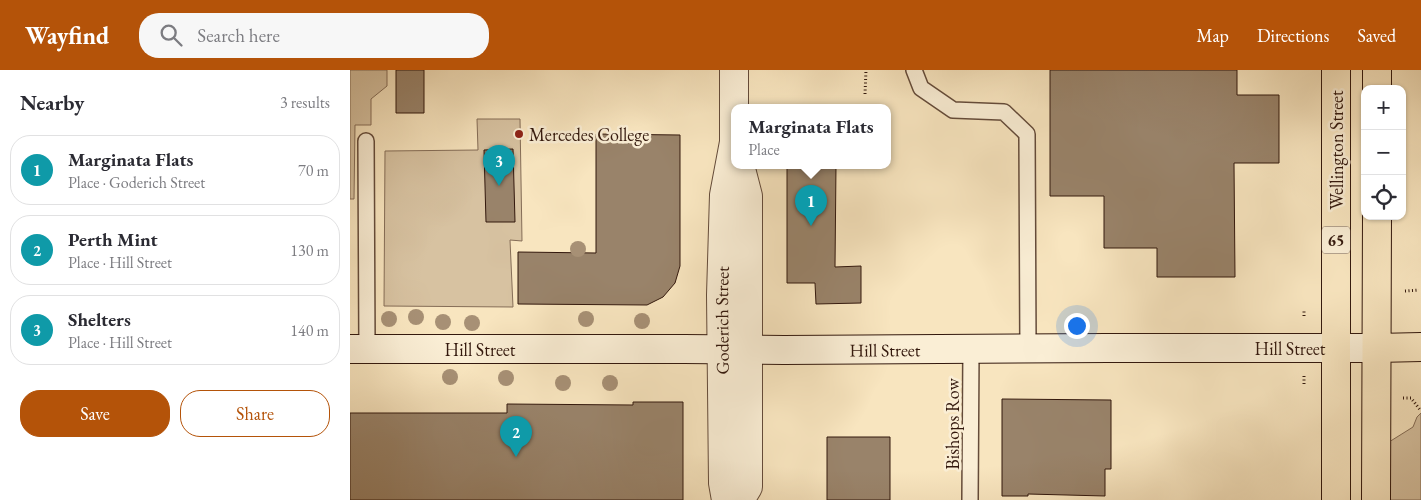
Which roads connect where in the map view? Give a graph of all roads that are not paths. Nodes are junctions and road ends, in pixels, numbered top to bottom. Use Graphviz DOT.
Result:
graph roads {
  1 [pos="734,70"];
  2 [pos="914,70"];
  3 [pos="1336,70"];
  4 [pos="1377,70"];
  5 [pos="1377,85"];
  6 [pos="735,104"];
  7 [pos="366,141"];
  8 [pos="731,169"];
  9 [pos="741,169"];
  10 [pos="1377,220"];
  11 [pos="1421,347"];
  12 [pos="1336,348"];
  13 [pos="1376,348"];
  14 [pos="359,349"];
  15 [pos="722,349"];
  16 [pos="748,349"];
  17 [pos="971,349"];
  18 [pos="1028,349"];
  19 [pos="726,500"];
  20 [pos="740,500"];
  21 [pos="970,500"];
  22 [pos="1336,500"];
  23 [pos="1376,500"];
  1 -- 6 [label="main road, Goderich Street"];
  2 -- 18 [label="lane"];
  3 -- 12 [label="main road, Wellington Street / 65"];
  4 -- 5 [label="main road"];
  7 -- 14 [label="lane"];
  8 -- 15 [label="main road, Goderich Street"];
  9 -- 16 [label="main road, Goderich Street"];
  10 -- 13 [label="main road"];
  11 -- 13 [label="main road, Hill Street"];
  12 -- 13 [label="main road, Hill Street"];
  12 -- 18 [label="main road, Hill Street"];
  12 -- 22 [label="main road, Wellington Street / 65"];
  13 -- 23 [label="main road"];
  14 -- 15 [label="main road, Hill Street"];
  15 -- 16 [label="main road, Hill Street"];
  15 -- 19 [label="main road, Goderich Street"];
  16 -- 17 [label="main road, Hill Street"];
  16 -- 20 [label="main road, Goderich Street"];
  17 -- 18 [label="main road, Hill Street"];
  17 -- 21 [label="lane, Bishops Row"];
}
